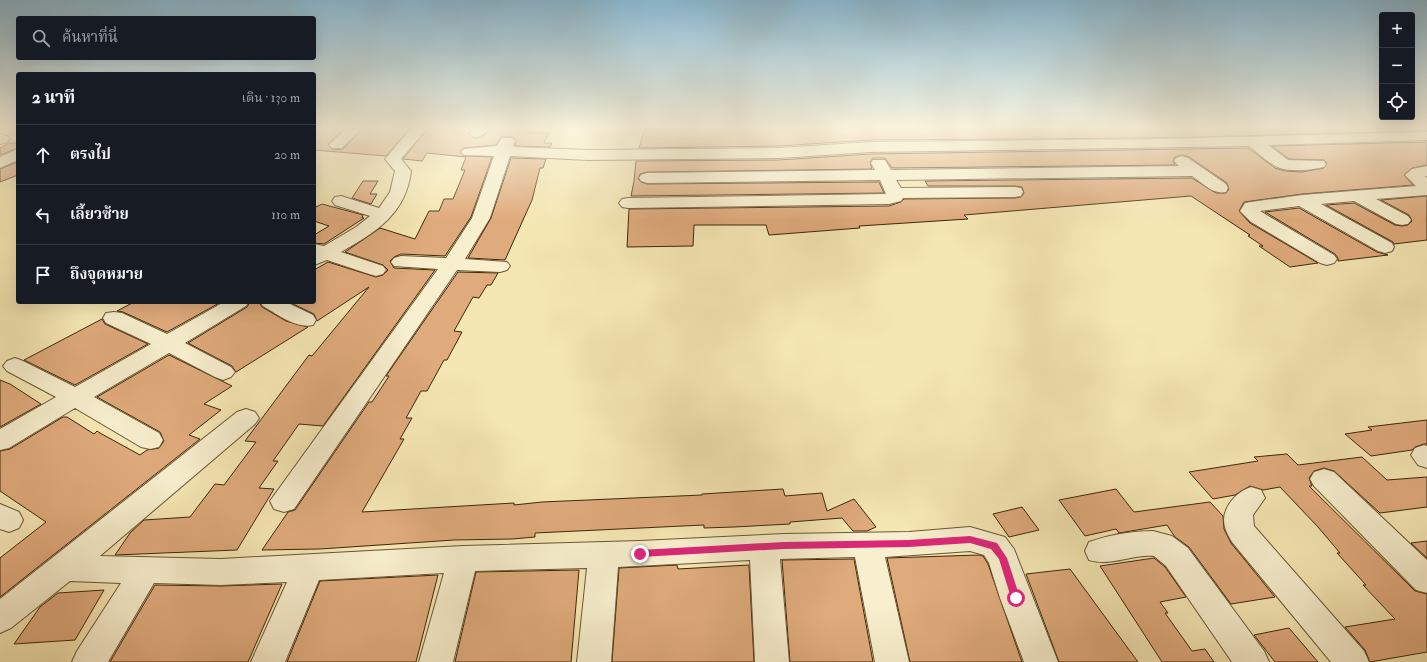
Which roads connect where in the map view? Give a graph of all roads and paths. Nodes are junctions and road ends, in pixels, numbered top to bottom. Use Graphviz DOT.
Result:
graph roads {
  1 [pos="9,159"];
  2 [pos="393,159"];
  3 [pos="500,159"];
  4 [pos="877,159"];
  5 [pos="1178,159"];
  6 [pos="1277,159"];
  7 [pos="0,164"];
  8 [pos="1318,164"];
  9 [pos="1193,171"];
  10 [pos="1427,171"];
  11 [pos="975,173"];
  12 [pos="883,174"];
  13 [pos="647,178"];
  14 [pos="1427,186"];
  15 [pos="1220,188"];
  16 [pos="1427,190"];
  17 [pos="989,192"];
  18 [pos="1015,192"];
  19 [pos="895,193"];
  20 [pos="1357,196"];
  21 [pos="1302,200"];
  22 [pos="341,202"];
  23 [pos="628,203"];
  24 [pos="384,215"];
  25 [pos="1402,220"];
  26 [pos="1385,247"];
  27 [pos="318,253"];
  28 [pos="1327,259"];
  29 [pos="401,262"];
  30 [pos="450,265"];
  31 [pos="500,266"];
  32 [pos="376,270"];
  33 [pos="236,304"];
  34 [pos="274,304"];
  35 [pos="114,318"];
  36 [pos="305,320"];
  37 [pos="168,343"];
  38 [pos="15,366"];
  39 [pos="223,372"];
  40 [pos="75,397"];
  41 [pos="246,418"];
  42 [pos="150,440"];
  43 [pos="0,441"];
  44 [pos="1324,479"];
  45 [pos="1251,498"];
  46 [pos="284,501"];
  47 [pos="868,544"];
  48 [pos="764,547"];
  49 [pos="1100,550"];
  50 [pos="604,554"];
  51 [pos="463,559"];
  52 [pos="308,567"];
  53 [pos="64,568"];
  54 [pos="146,570"];
  55 [pos="1427,580"];
  56 [pos="0,618"];
  57 [pos="89,662"];
  58 [pos="268,662"];
  59 [pos="436,662"];
  60 [pos="594,662"];
  61 [pos="772,662"];
  62 [pos="892,662"];
  63 [pos="1041,662"];
  64 [pos="1252,662"];
  65 [pos="1352,662"];
  1 -- 7 [label="street"];
  2 -- 24 [label="street"];
  3 -- 30 [label="street"];
  4 -- 12 [label="street"];
  5 -- 9 [label="street"];
  6 -- 8 [label="street"];
  9 -- 11 [label="street"];
  9 -- 15 [label="street"];
  10 -- 14 [label="street"];
  11 -- 12 [label="street"];
  11 -- 17 [label="street"];
  12 -- 13 [label="street"];
  12 -- 19 [label="street"];
  16 -- 20 [label="street"];
  17 -- 18 [label="street"];
  17 -- 19 [label="street"];
  19 -- 23 [label="street"];
  20 -- 21 [label="street"];
  20 -- 25 [label="street"];
  21 -- 26 [label="street"];
  21 -- 28 [label="street"];
  22 -- 24 [label="street"];
  24 -- 27 [label="street"];
  27 -- 32 [label="street"];
  29 -- 30 [label="street"];
  30 -- 31 [label="street"];
  30 -- 46 [label="street"];
  33 -- 37 [label="street"];
  34 -- 36 [label="street"];
  35 -- 37 [label="street"];
  37 -- 39 [label="street"];
  37 -- 40 [label="street"];
  38 -- 40 [label="street"];
  40 -- 42 [label="street"];
  40 -- 43 [label="street"];
  41 -- 53 [label="street"];
  44 -- 55 [label="street"];
  45 -- 65 [label="street"];
  47 -- 48 [label="street"];
  47 -- 62 [label="street"];
  47 -- 63 [label="street"];
  48 -- 50 [label="street"];
  48 -- 61 [label="street"];
  49 -- 64 [label="street"];
  50 -- 51 [label="street"];
  50 -- 60 [label="street"];
  51 -- 52 [label="street"];
  51 -- 59 [label="street"];
  52 -- 54 [label="street"];
  52 -- 58 [label="street"];
  53 -- 54 [label="street"];
  53 -- 56 [label="street"];
  54 -- 57 [label="street"];
}
